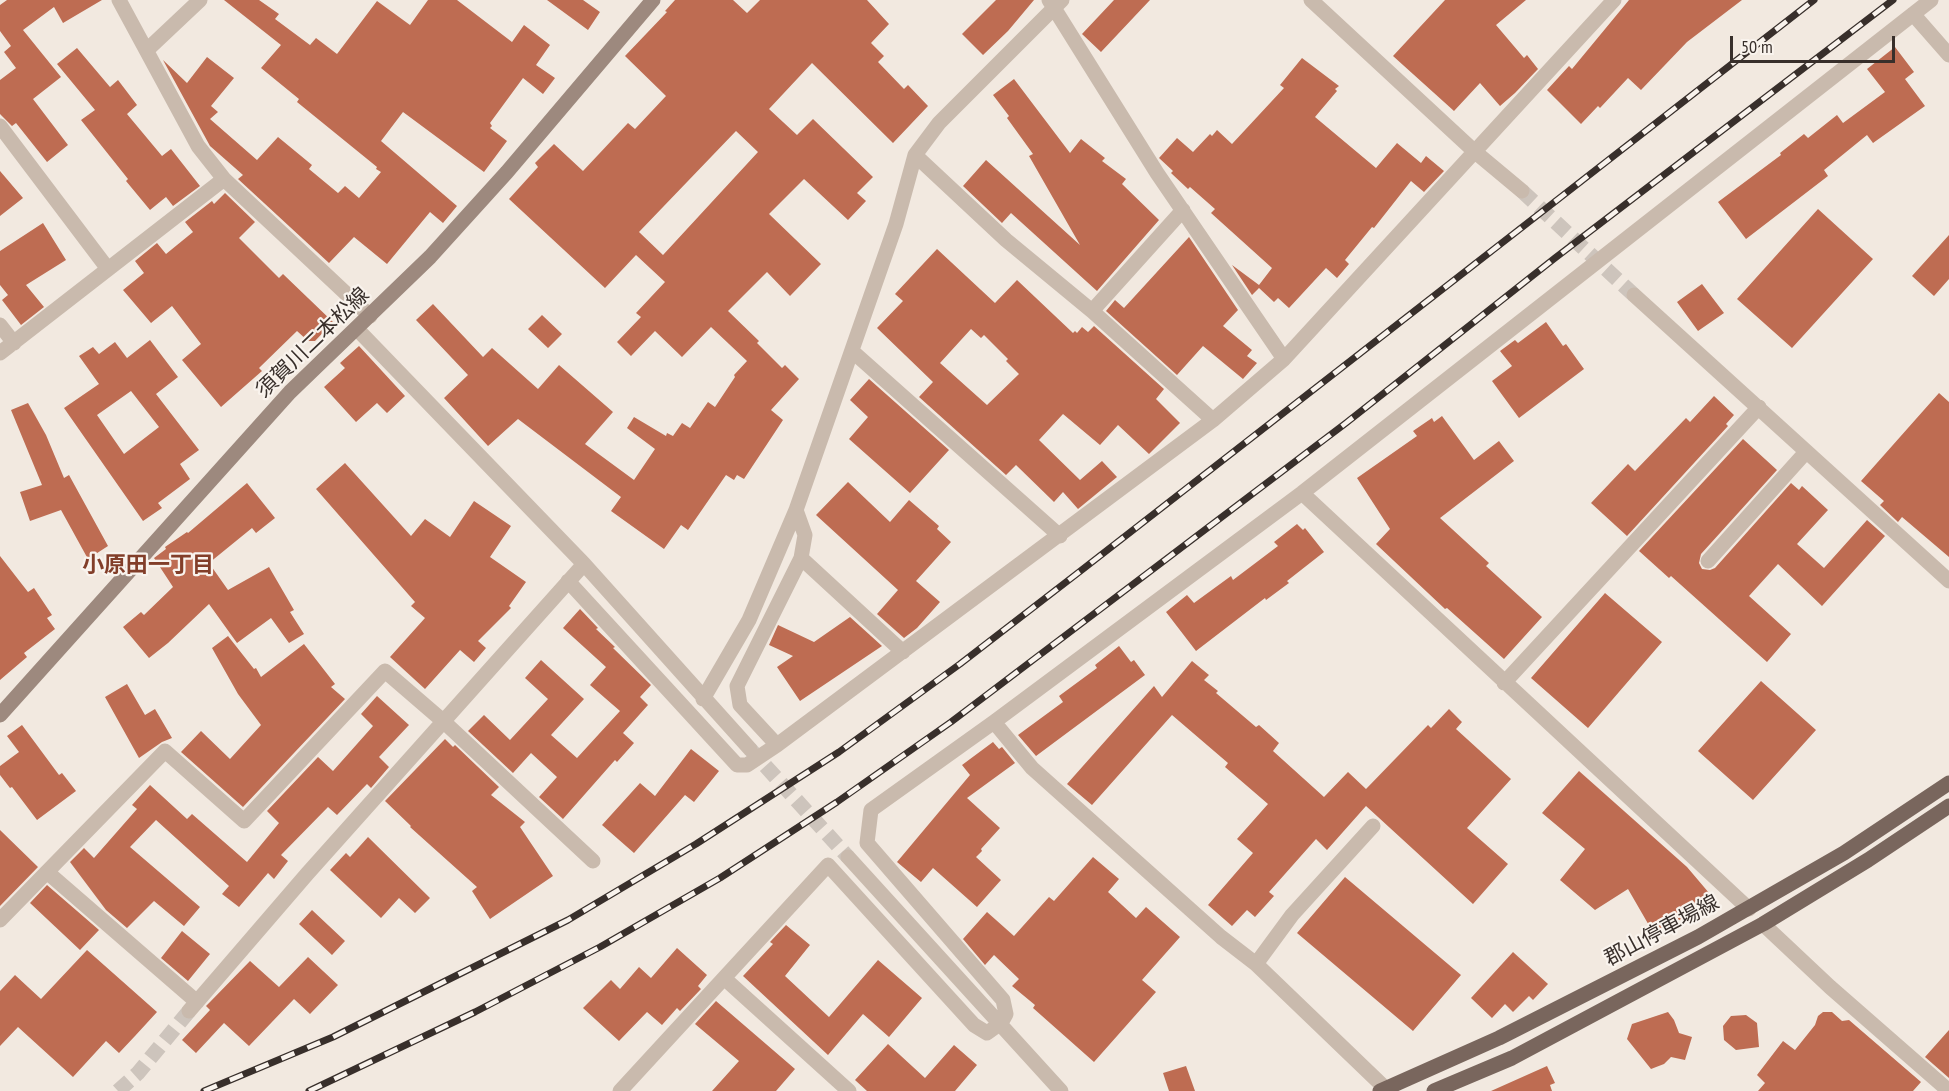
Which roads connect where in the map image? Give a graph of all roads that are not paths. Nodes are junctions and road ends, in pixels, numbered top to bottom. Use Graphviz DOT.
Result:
graph roads {
  1 [pos="119,0"];
  2 [pos="200,0"];
  3 [pos="653,0"];
  4 [pos="1311,0"];
  5 [pos="1614,0"];
  6 [pos="1932,0"];
  7 [pos="1055,3"];
  8 [pos="1913,14"];
  9 [pos="147,50"];
  10 [pos="1949,55"];
  11 [pos="0,126"];
  12 [pos="1474,151"];
  13 [pos="915,155"];
  14 [pos="224,179"];
  15 [pos="1522,191"];
  16 [pos="1183,210"];
  17 [pos="108,269"];
  18 [pos="1634,295"];
  19 [pos="1092,311"];
  20 [pos="370,316"];
  21 [pos="0,325"];
  22 [pos="357,329"];
  23 [pos="14,342"];
  24 [pos="852,351"];
  25 [pos="0,353"];
  26 [pos="1284,359"];
  27 [pos="1759,407"];
  28 [pos="1213,420"];
  29 [pos="1806,452"];
  30 [pos="1302,493"];
  31 [pos="796,510"];
  32 [pos="1060,536"];
  33 [pos="801,558"];
  34 [pos="1708,561"];
  35 [pos="584,564"];
  36 [pos="568,581"];
  37 [pos="1949,581"];
  38 [pos="903,652"];
  39 [pos="1504,683"];
  40 [pos="703,699"];
  41 [pos="0,715"];
  42 [pos="443,721"];
  43 [pos="994,722"];
  44 [pos="777,745"];
  45 [pos="750,749"];
  46 [pos="1949,783"];
  47 [pos="1949,806"];
  48 [pos="1373,826"];
  49 [pos="867,843"];
  50 [pos="848,857"];
  51 [pos="593,861"];
  52 [pos="828,865"];
  53 [pos="47,872"];
  54 [pos="1749,909"];
  55 [pos="0,920"];
  56 [pos="1763,924"];
  57 [pos="1256,964"];
  58 [pos="724,978"];
  59 [pos="1001,1023"];
  60 [pos="1383,1090"];
  61 [pos="620,1091"];
  62 [pos="849,1091"];
  63 [pos="1061,1091"];
  64 [pos="1434,1091"];
  65 [pos="1949,1091"];
  1 -- 9 [label="street"];
  2 -- 9 [label="street"];
  3 -- 20 [label="main road, 須賀川二本松線"];
  4 -- 12 [label="street"];
  5 -- 12 [label="street"];
  6 -- 8 [label="street"];
  7 -- 13 [label="street"];
  7 -- 16 [label="street"];
  8 -- 10 [label="street"];
  8 -- 30 [label="street"];
  9 -- 14 [label="street"];
  11 -- 17 [label="street"];
  12 -- 15 [label="street"];
  12 -- 26 [label="street"];
  13 -- 19 [label="street"];
  13 -- 24 [label="street"];
  14 -- 17 [label="street"];
  14 -- 20 [label="street"];
  16 -- 19 [label="street"];
  16 -- 26 [label="street"];
  17 -- 23 [label="street"];
  18 -- 27 [label="street"];
  19 -- 28 [label="street"];
  20 -- 22 [label="main road, 須賀川二本松線"];
  21 -- 23 [label="street"];
  22 -- 35 [label="street"];
  22 -- 41 [label="main road, 須賀川二本松線"];
  23 -- 25 [label="street"];
  24 -- 31 [label="street"];
  24 -- 32 [label="street"];
  26 -- 28 [label="street"];
  27 -- 29 [label="street"];
  27 -- 39 [label="street"];
  28 -- 32 [label="street"];
  29 -- 34 [label="street"];
  29 -- 37 [label="street"];
  30 -- 39 [label="street"];
  30 -- 43 [label="street"];
  31 -- 33 [label="street"];
  31 -- 40 [label="street"];
  32 -- 38 [label="street"];
  33 -- 38 [label="street"];
  33 -- 44 [label="street"];
  35 -- 36 [label="street"];
  35 -- 40 [label="street"];
  36 -- 42 [label="street"];
  36 -- 44 [label="street"];
  38 -- 44 [label="street"];
  39 -- 54 [label="street"];
  40 -- 45 [label="street"];
  42 -- 51 [label="street"];
  42 -- 53 [label="street"];
  42 -- 53 [label="street"];
  43 -- 49 [label="street"];
  43 -- 57 [label="street"];
  46 -- 54 [label="main road, 郡山停車場線"];
  47 -- 56 [label="main road, 郡山停車場線"];
  48 -- 57 [label="street"];
  49 -- 52 [label="street"];
  49 -- 59 [label="street"];
  50 -- 59 [label="street"];
  52 -- 58 [label="street"];
  52 -- 59 [label="street"];
  53 -- 55 [label="street"];
  54 -- 60 [label="main road, 郡山停車場線"];
  56 -- 64 [label="main road, 郡山停車場線"];
  56 -- 65 [label="street"];
  57 -- 60 [label="street"];
  58 -- 61 [label="street"];
  58 -- 62 [label="street"];
  59 -- 63 [label="street"];
}
